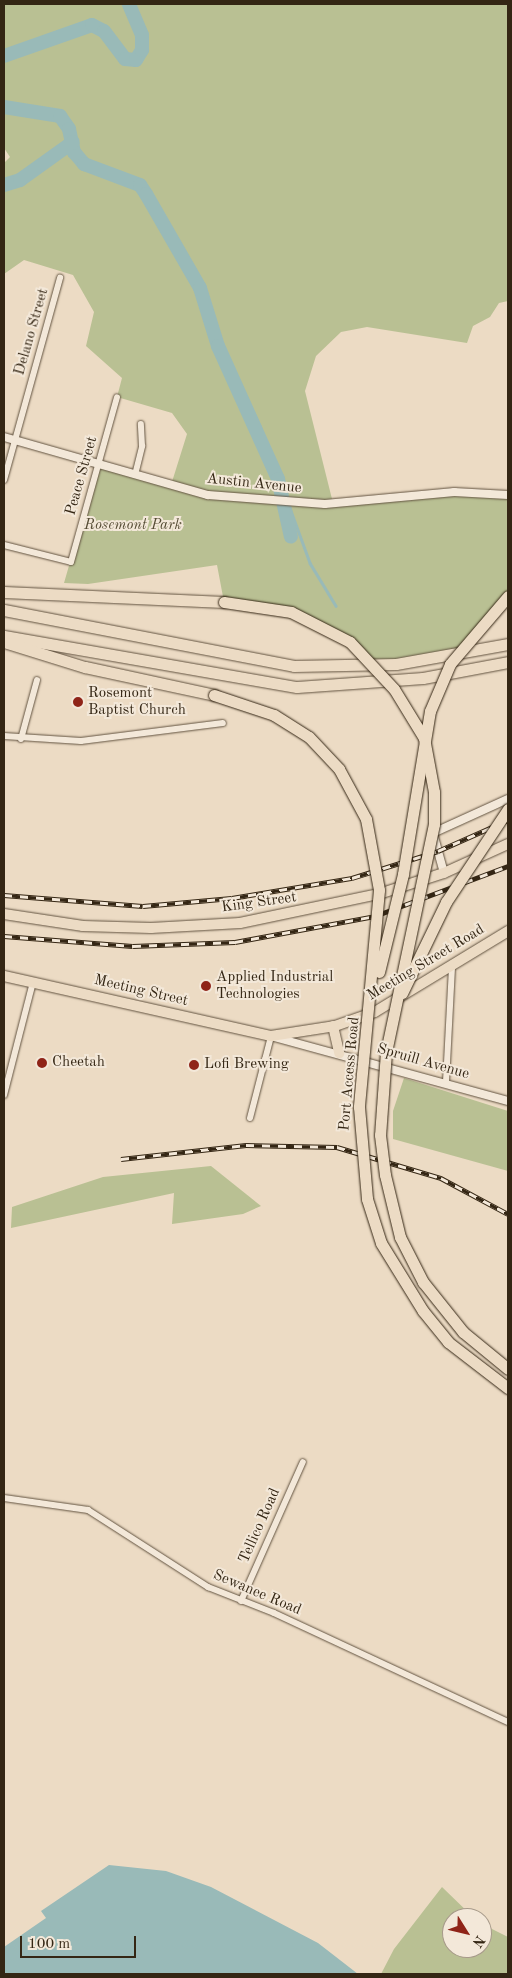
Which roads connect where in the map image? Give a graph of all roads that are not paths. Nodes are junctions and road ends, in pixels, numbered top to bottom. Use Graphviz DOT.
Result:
graph roads {
  1 [pos="60,278"];
  2 [pos="117,397"];
  3 [pos="141,424"];
  4 [pos="4,437"];
  5 [pos="15,440"];
  6 [pos="98,464"];
  7 [pos="135,475"];
  8 [pos="4,480"];
  9 [pos="508,495"];
  10 [pos="4,545"];
  11 [pos="4,592"];
  12 [pos="508,596"];
  13 [pos="4,610"];
  14 [pos="4,636"];
  15 [pos="4,642"];
  16 [pos="508,644"];
  17 [pos="508,662"];
  18 [pos="37,680"];
  19 [pos="223,723"];
  20 [pos="4,736"];
  21 [pos="21,739"];
  22 [pos="508,799"];
  23 [pos="508,809"];
  24 [pos="508,844"];
  25 [pos="444,873"];
  26 [pos="4,914"];
  27 [pos="508,932"];
  28 [pos="452,966"];
  29 [pos="4,976"];
  30 [pos="33,982"];
  31 [pos="371,1008"];
  32 [pos="391,1025"];
  33 [pos="333,1026"];
  34 [pos="271,1036"];
  35 [pos="339,1053"];
  36 [pos="446,1082"];
  37 [pos="4,1095"];
  38 [pos="508,1102"];
  39 [pos="250,1118"];
  40 [pos="508,1369"];
  41 [pos="508,1388"];
  42 [pos="303,1462"];
  43 [pos="4,1498"];
  44 [pos="241,1601"];
  45 [pos="508,1722"];
  1 -- 5 [label="street, Delano Street"];
  2 -- 6 [label="street, Peace Street"];
  3 -- 7 [label="street"];
  4 -- 5 [label="street, Austin Avenue"];
  5 -- 6 [label="street, Austin Avenue"];
  5 -- 8 [label="street, Delano Street"];
  6 -- 7 [label="street, Austin Avenue"];
  6 -- 10 [label="street, Peace Street"];
  7 -- 9 [label="street, Austin Avenue"];
  11 -- 32 [label="highway, bridge"];
  12 -- 31 [label="highway, bridge"];
  13 -- 16 [label="highway"];
  14 -- 17 [label="highway"];
  15 -- 31 [label="highway, bridge"];
  18 -- 21 [label="street"];
  19 -- 21 [label="street"];
  20 -- 21 [label="street"];
  22 -- 25 [label="street"];
  23 -- 32 [label="highway, bridge"];
  24 -- 25 [label="main road, King Street"];
  25 -- 26 [label="main road, King Street"];
  27 -- 28 [label="main road, Meeting Street Road"];
  28 -- 33 [label="main road, Meeting Street Road"];
  28 -- 36 [label="street"];
  29 -- 30 [label="main road, Meeting Street"];
  30 -- 34 [label="main road, Meeting Street"];
  30 -- 37 [label="street"];
  31 -- 41 [label="highway, Port Access Road, bridge"];
  32 -- 40 [label="highway, bridge"];
  33 -- 34 [label="main road, Meeting Street Road"];
  33 -- 35 [label="main road"];
  34 -- 35 [label="street, Spruill Avenue"];
  34 -- 39 [label="street"];
  35 -- 36 [label="street, Spruill Avenue"];
  36 -- 38 [label="street, Spruill Avenue"];
  42 -- 44 [label="street, Tellico Road"];
  43 -- 44 [label="street, Sewanee Road"];
  44 -- 45 [label="street, Sewanee Road"];
}
